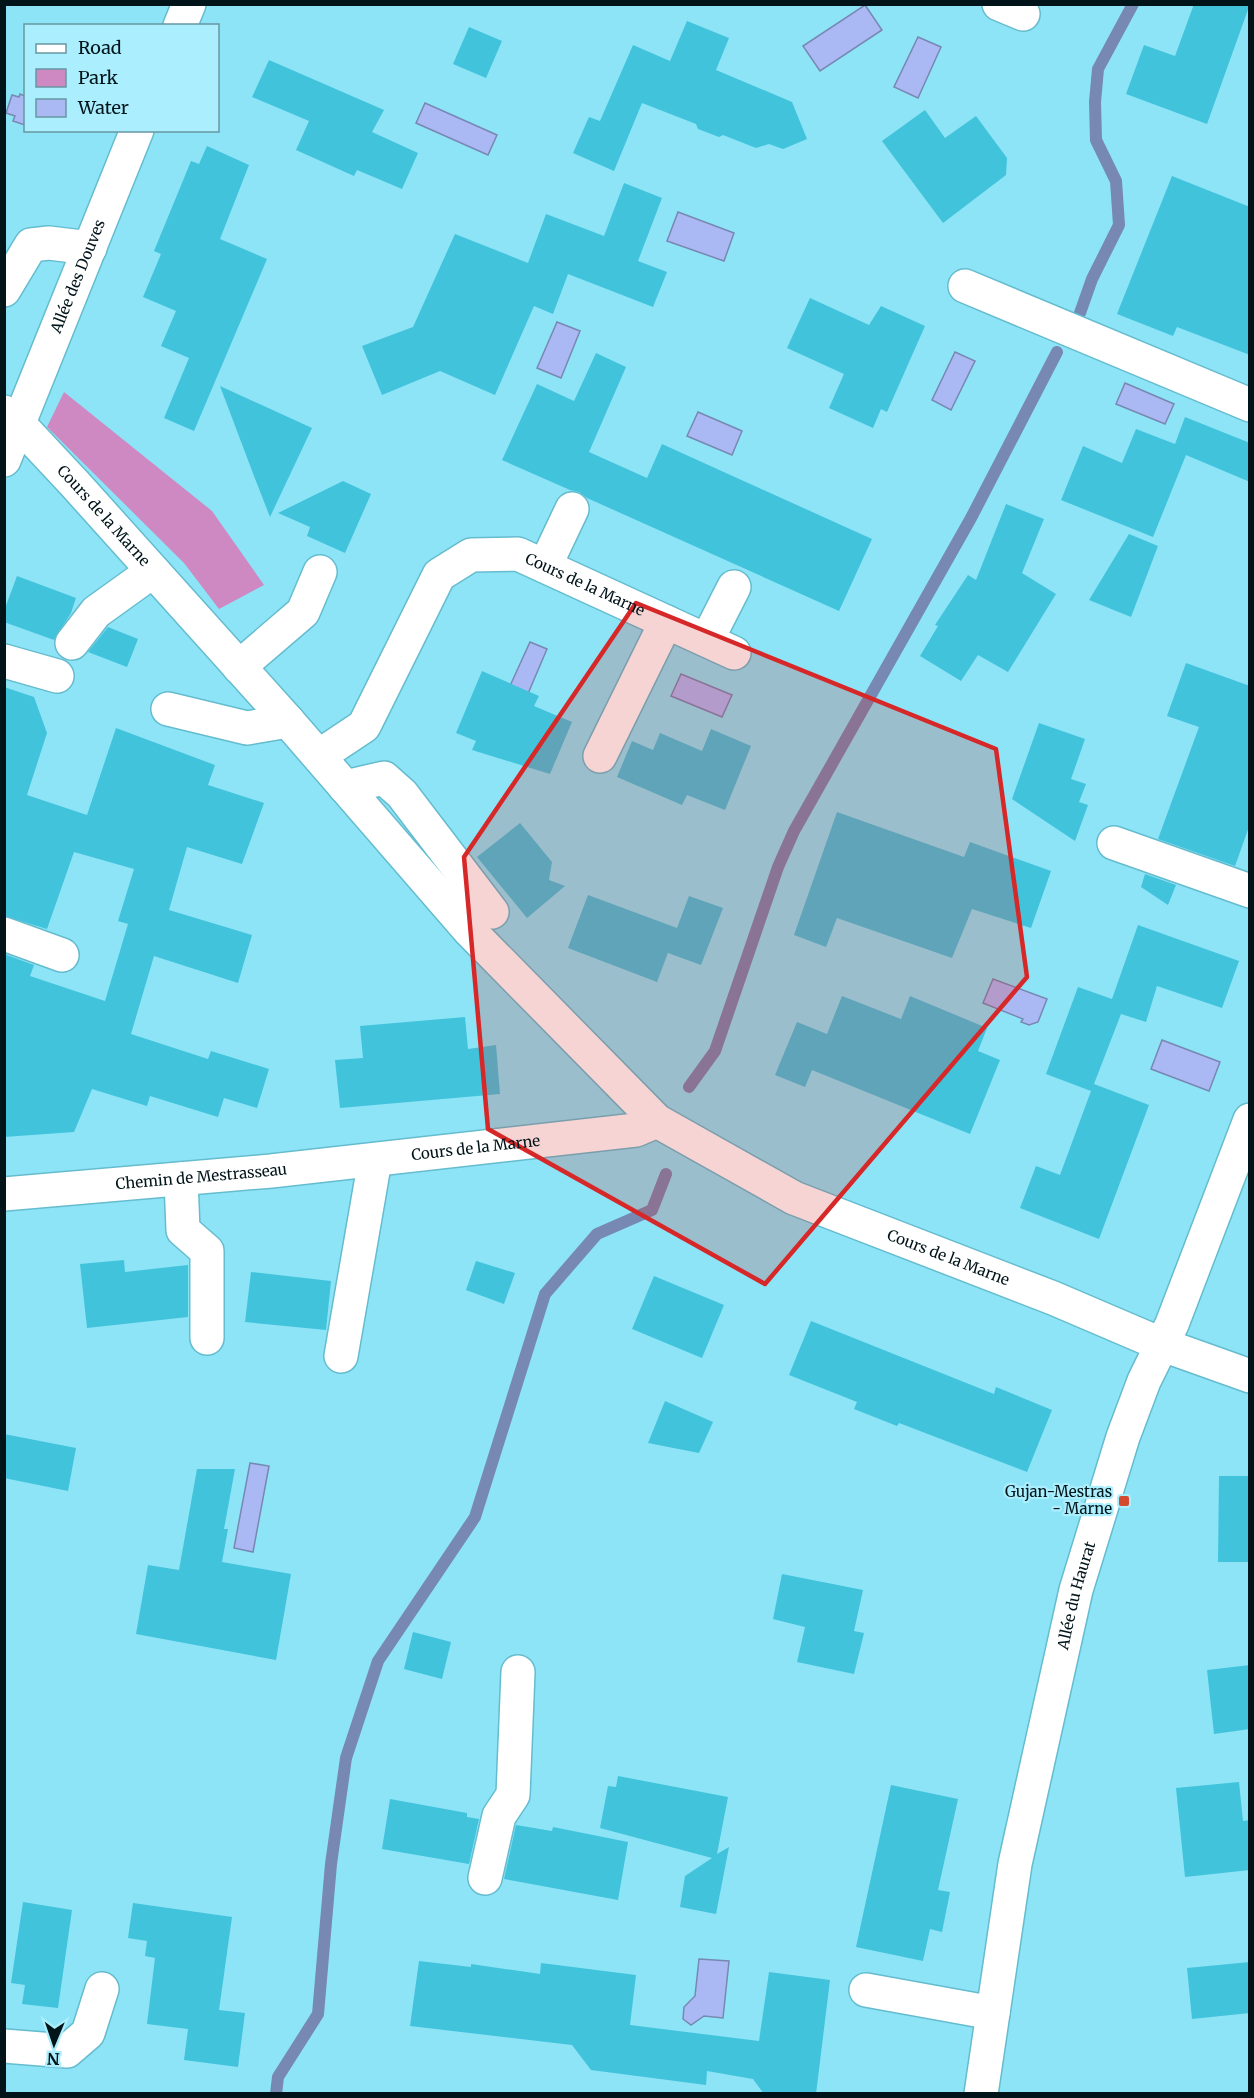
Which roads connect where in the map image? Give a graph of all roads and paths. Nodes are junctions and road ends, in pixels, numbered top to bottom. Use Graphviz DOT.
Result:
graph roads {
  1 [pos="189,4"];
  2 [pos="181,24"];
  3 [pos="136,132"];
  4 [pos="90,248"];
  5 [pos="965,286"];
  6 [pos="4,290"];
  7 [pos="1250,405"];
  8 [pos="11,418"];
  9 [pos="4,460"];
  10 [pos="572,509"];
  11 [pos="545,566"];
  12 [pos="153,571"];
  13 [pos="320,572"];
  14 [pos="734,587"];
  15 [pos="666,622"];
  16 [pos="72,643"];
  17 [pos="4,661"];
  18 [pos="239,667"];
  19 [pos="57,676"];
  20 [pos="168,709"];
  21 [pos="288,721"];
  22 [pos="319,756"];
  23 [pos="600,756"];
  24 [pos="345,787"];
  25 [pos="1114,843"];
  26 [pos="1250,891"];
  27 [pos="492,912"];
  28 [pos="4,934"];
  29 [pos="62,955"];
  30 [pos="1250,1120"];
  31 [pos="657,1121"];
  32 [pos="387,1158"];
  33 [pos="181,1179"];
  34 [pos="4,1194"];
  35 [pos="207,1338"];
  36 [pos="1163,1345"];
  37 [pos="340,1356"];
  38 [pos="1250,1376"];
  39 [pos="518,1672"];
  40 [pos="485,1878"];
  41 [pos="102,1989"];
  42 [pos="866,1990"];
  43 [pos="993,2013"];
  44 [pos="4,2046"];
  45 [pos="981,2094"];
  1 -- 2 [label="street"];
  3 -- 4 [label="street, Allée des Douves"];
  4 -- 6 [label="street"];
  4 -- 8 [label="street, Allée des Douves"];
  5 -- 7 [label="street"];
  8 -- 9 [label="street, Allée des Douves"];
  8 -- 12 [label="street, Cours de la Marne"];
  10 -- 11 [label="street"];
  11 -- 15 [label="street, Cours de la Marne"];
  11 -- 22 [label="street, Cours de la Marne"];
  12 -- 16 [label="street"];
  12 -- 18 [label="street, Cours de la Marne"];
  13 -- 18 [label="street"];
  14 -- 15 [label="street, Cours de la Marne"];
  15 -- 23 [label="street"];
  17 -- 19 [label="street"];
  18 -- 21 [label="street, Cours de la Marne"];
  20 -- 21 [label="street"];
  21 -- 22 [label="street, Cours de la Marne"];
  22 -- 24 [label="street, Cours de la Marne"];
  24 -- 27 [label="street"];
  24 -- 31 [label="street, Cours de la Marne"];
  25 -- 26 [label="street"];
  28 -- 29 [label="street"];
  30 -- 36 [label="street, Allée du Haurat"];
  31 -- 32 [label="street, Cours de la Marne"];
  31 -- 36 [label="street, Cours de la Marne"];
  32 -- 33 [label="street, Chemin de Mestrasseau"];
  32 -- 37 [label="street"];
  33 -- 34 [label="street, Chemin de Mestrasseau"];
  33 -- 35 [label="street"];
  36 -- 38 [label="street, Cours de la Marne"];
  36 -- 43 [label="street, Allée du Haurat"];
  39 -- 40 [label="street"];
  41 -- 44 [label="street"];
  42 -- 43 [label="street"];
  43 -- 45 [label="street, Allée du Haurat"];
}
